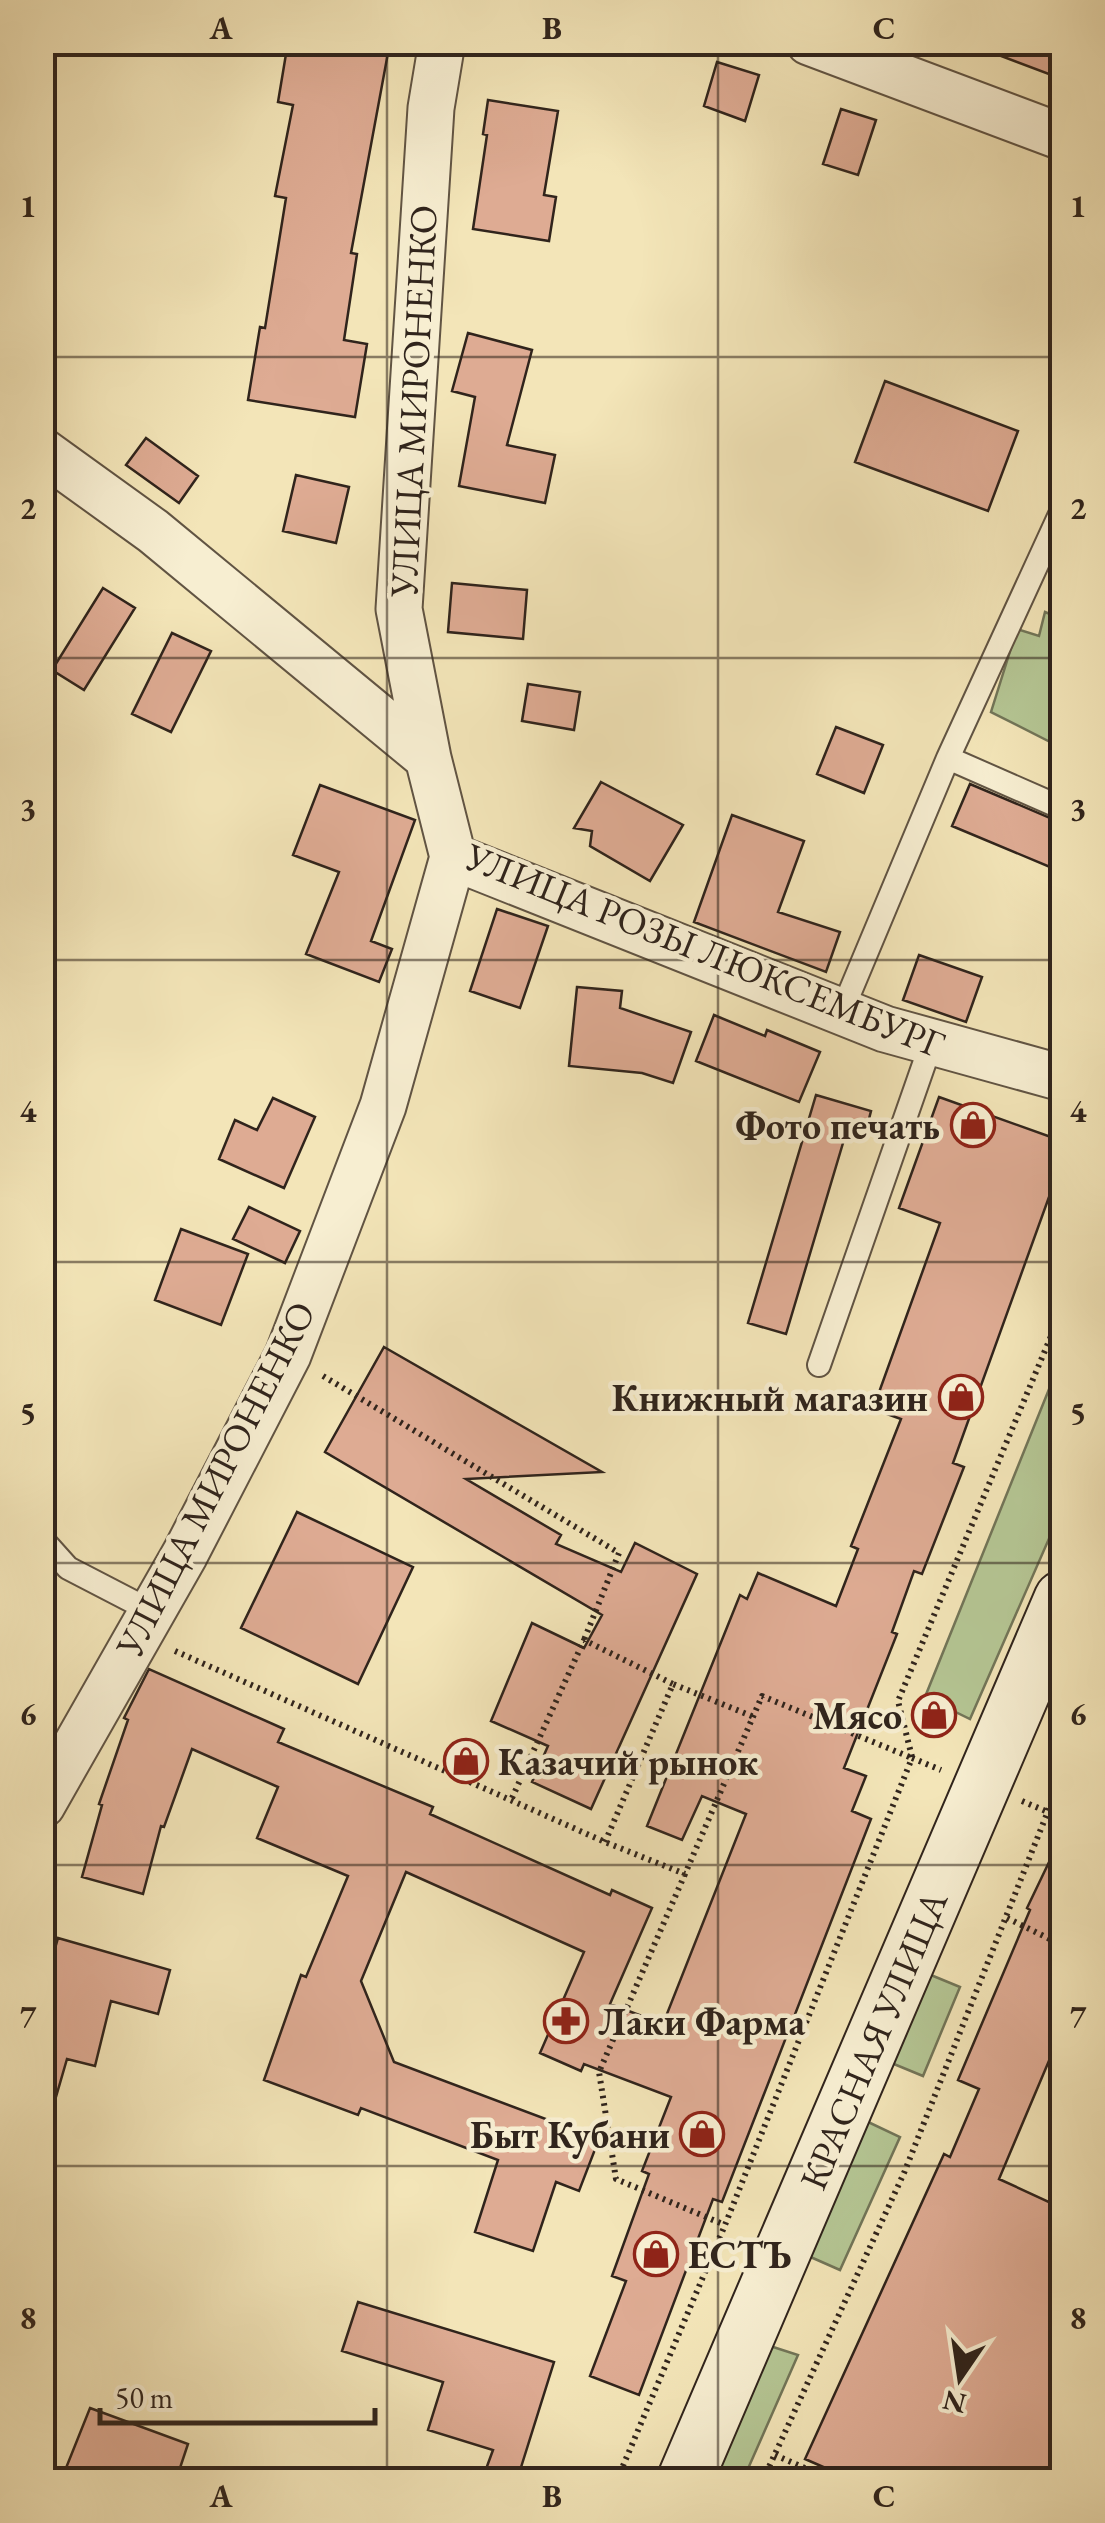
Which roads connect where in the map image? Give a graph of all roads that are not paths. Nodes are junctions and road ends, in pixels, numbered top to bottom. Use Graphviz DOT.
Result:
graph roads {
  1 [pos="442,42"];
  2 [pos="825,45"];
  3 [pos="1062,137"];
  4 [pos="42,452"];
  5 [pos="1062,510"];
  6 [pos="428,758"];
  7 [pos="948,758"];
  8 [pos="1062,808"];
  9 [pos="453,857"];
  10 [pos="842,1011"];
  11 [pos="931,1044"];
  12 [pos="1062,1078"];
  13 [pos="818,1364"];
  14 [pos="42,1539"];
  15 [pos="1062,1599"];
  16 [pos="144,1623"];
  17 [pos="42,1805"];
  18 [pos="685,2480"];
  1 -- 6 [label="street, УЛИЦА МИРОНЕНКО"];
  2 -- 3 [label="street"];
  4 -- 6 [label="street"];
  5 -- 7 [label="lane"];
  6 -- 9 [label="street, УЛИЦА РОЗЫ ЛЮКСЕМБУРГ"];
  7 -- 8 [label="lane"];
  7 -- 10 [label="lane"];
  9 -- 10 [label="street, УЛИЦА РОЗЫ ЛЮКСЕМБУРГ"];
  9 -- 16 [label="street, УЛИЦА МИРОНЕНКО"];
  10 -- 11 [label="street, УЛИЦА РОЗЫ ЛЮКСЕМБУРГ"];
  11 -- 12 [label="street, УЛИЦА РОЗЫ ЛЮКСЕМБУРГ"];
  11 -- 13 [label="lane"];
  14 -- 16 [label="lane"];
  15 -- 18 [label="main road, КРАСНАЯ УЛИЦА"];
  16 -- 17 [label="street, УЛИЦА МИРОНЕНКО"];
}
